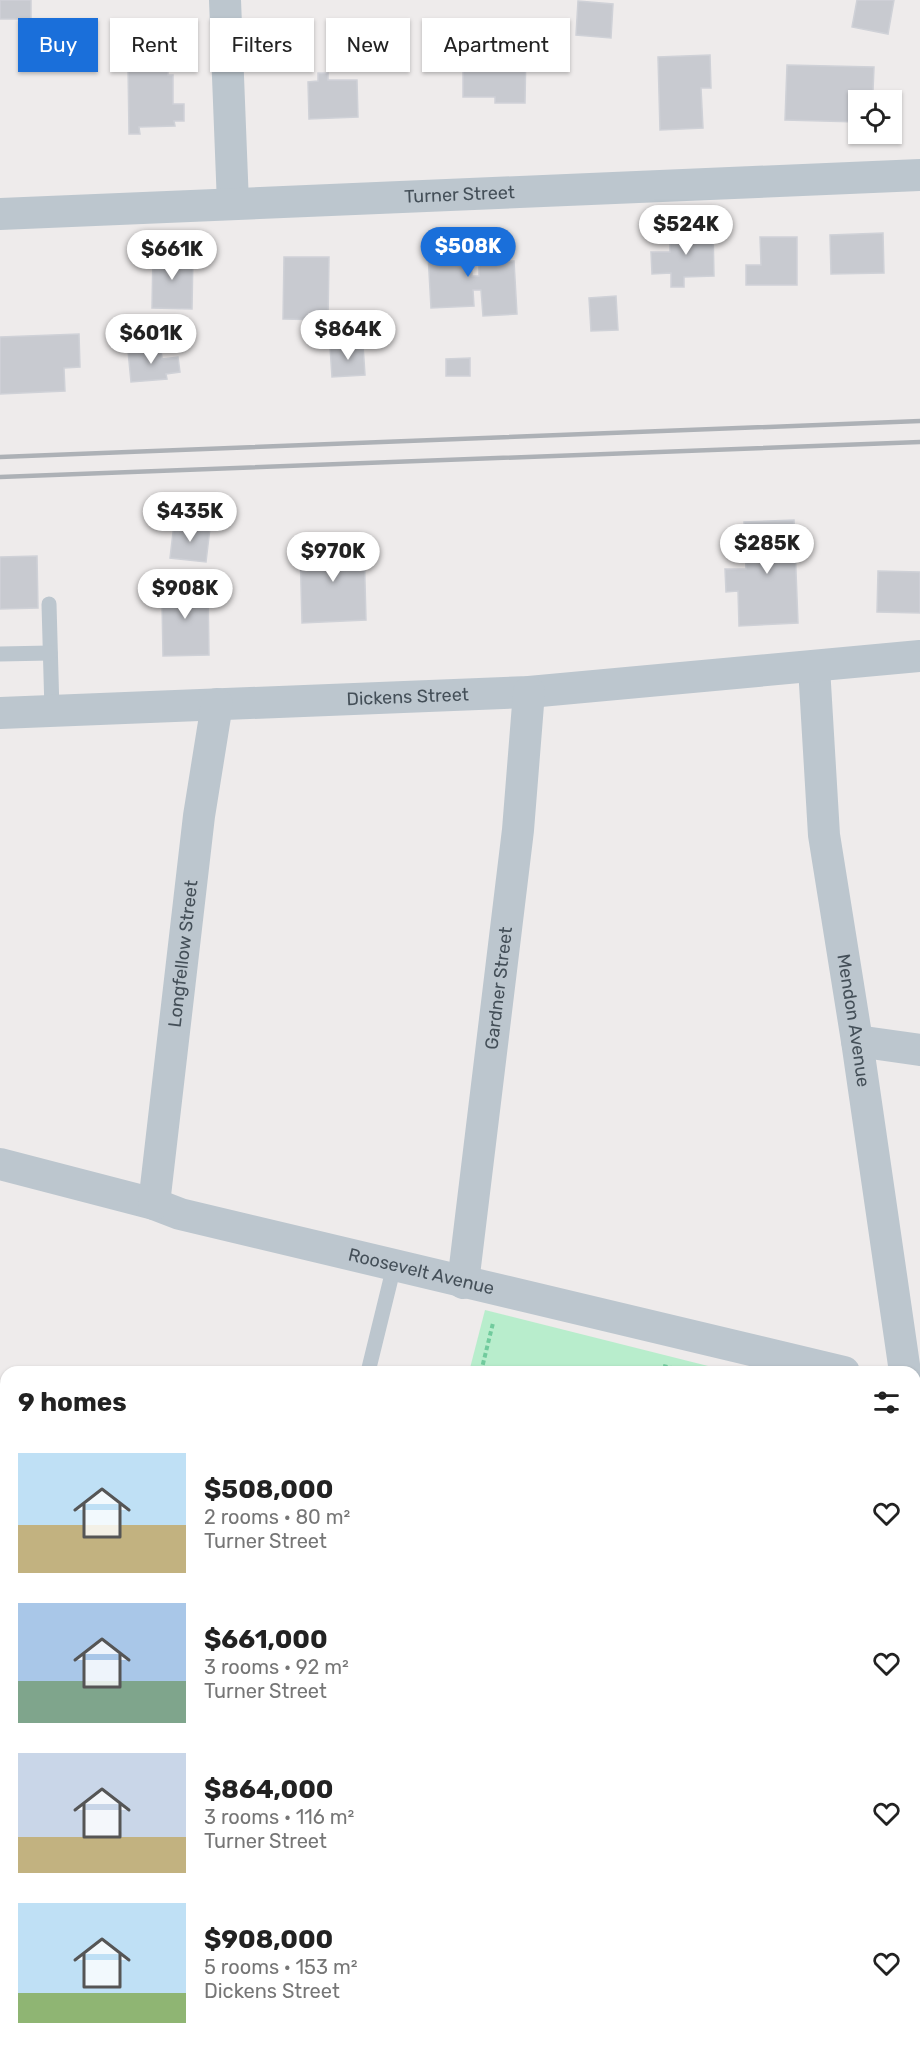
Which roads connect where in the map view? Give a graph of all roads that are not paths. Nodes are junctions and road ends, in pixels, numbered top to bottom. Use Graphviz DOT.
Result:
graph roads {
  1 [pos="225,0"];
  2 [pos="920,175"];
  3 [pos="233,204"];
  4 [pos="0,214"];
  5 [pos="49,604"];
  6 [pos="50,652"];
  7 [pos="0,654"];
  8 [pos="920,656"];
  9 [pos="814,666"];
  10 [pos="529,692"];
  11 [pos="217,704"];
  12 [pos="52,711"];
  13 [pos="0,713"];
  14 [pos="857,1041"];
  15 [pos="920,1050"];
  16 [pos="0,1164"];
  17 [pos="154,1204"];
  18 [pos="394,1266"];
  19 [pos="463,1283"];
  20 [pos="369,1366"];
  21 [pos="818,1366"];
  22 [pos="904,1366"];
  1 -- 3 [label="street"];
  2 -- 3 [label="street, Turner Street"];
  3 -- 4 [label="street, Turner Street"];
  5 -- 6 [label="lane"];
  6 -- 7 [label="lane"];
  6 -- 12 [label="lane"];
  8 -- 9 [label="street, Dickens Street"];
  9 -- 10 [label="street, Dickens Street"];
  9 -- 14 [label="street, Mendon Avenue"];
  10 -- 11 [label="street, Dickens Street"];
  10 -- 19 [label="street, Gardner Street"];
  11 -- 12 [label="street, Dickens Street"];
  11 -- 17 [label="street, Longfellow Street"];
  12 -- 13 [label="street, Dickens Street"];
  14 -- 15 [label="street"];
  14 -- 22 [label="street, Mendon Avenue"];
  16 -- 17 [label="street, Roosevelt Avenue"];
  17 -- 18 [label="street, Roosevelt Avenue"];
  18 -- 19 [label="street, Roosevelt Avenue"];
  18 -- 20 [label="lane"];
  19 -- 21 [label="street, Roosevelt Avenue"];
}
